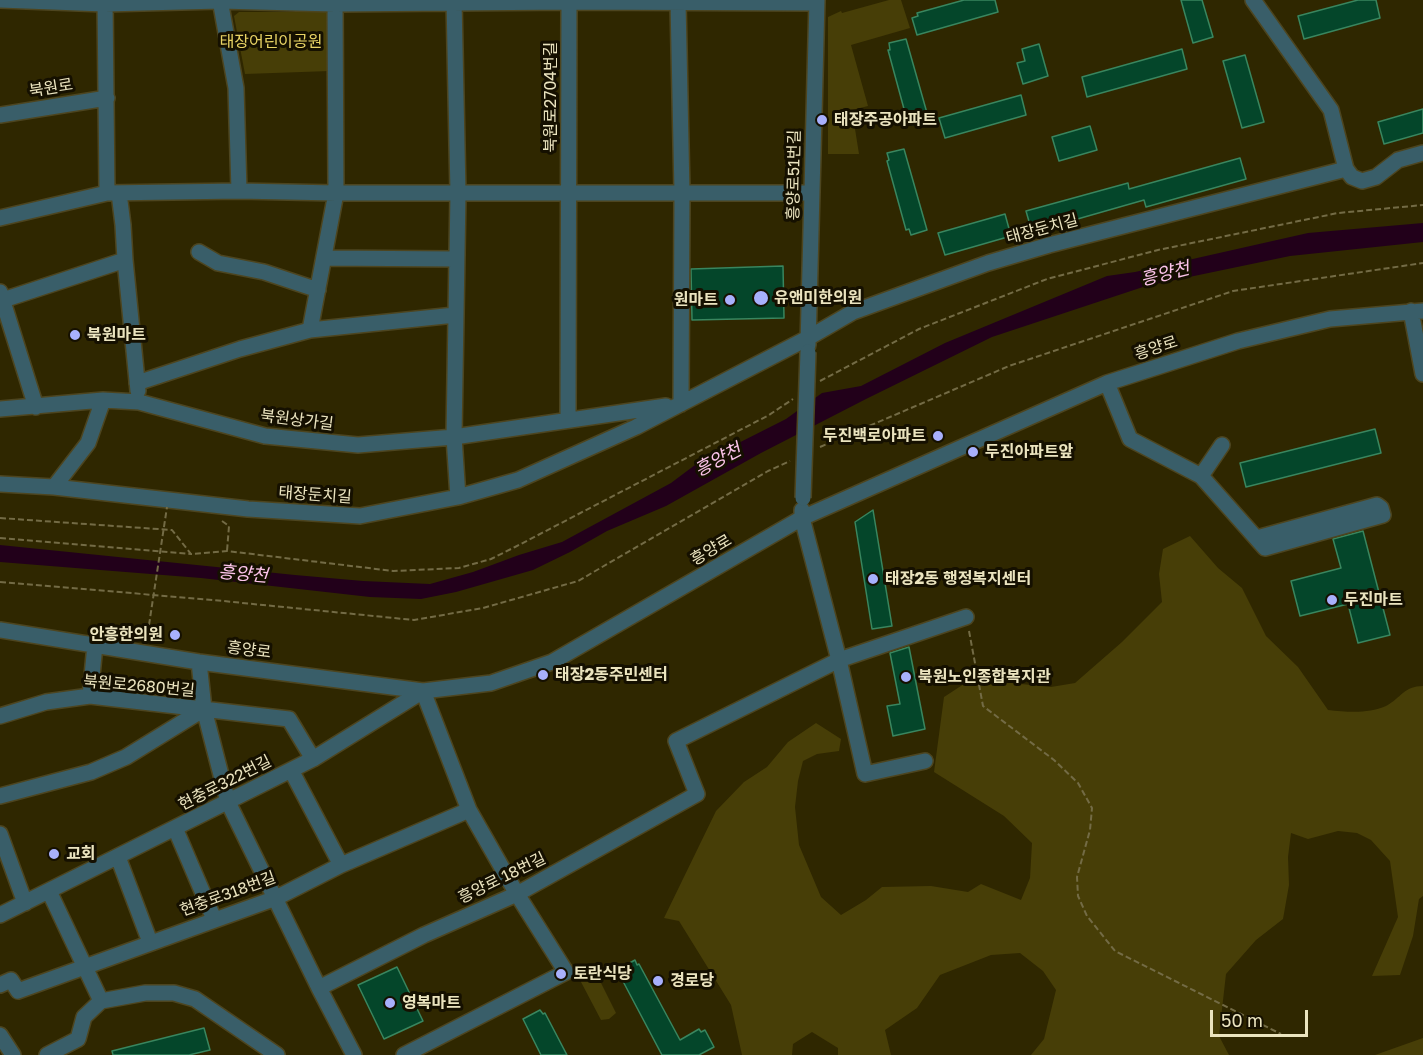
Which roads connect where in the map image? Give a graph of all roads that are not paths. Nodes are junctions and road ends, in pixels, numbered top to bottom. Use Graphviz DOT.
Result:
graph roads {
  1 [pos="0,0"];
  2 [pos="220,0"];
  3 [pos="1253,0"];
  4 [pos="454,1"];
  5 [pos="569,1"];
  6 [pos="105,2"];
  7 [pos="335,2"];
  8 [pos="678,2"];
  9 [pos="817,2"];
  10 [pos="107,98"];
  11 [pos="0,115"];
  12 [pos="1423,153"];
  13 [pos="1346,169"];
  14 [pos="239,191"];
  15 [pos="682,192"];
  16 [pos="112,193"];
  17 [pos="336,193"];
  18 [pos="458,193"];
  19 [pos="568,193"];
  20 [pos="812,193"];
  21 [pos="0,218"];
  22 [pos="199,252"];
  23 [pos="324,258"];
  24 [pos="456,259"];
  25 [pos="125,260"];
  26 [pos="318,290"];
  27 [pos="1,297"];
  28 [pos="1417,311"];
  29 [pos="456,315"];
  30 [pos="310,330"];
  31 [pos="808,345"];
  32 [pos="1423,374"];
  33 [pos="137,383"];
  34 [pos="1107,383"];
  35 [pos="104,400"];
  36 [pos="139,402"];
  37 [pos="681,404"];
  38 [pos="36,407"];
  39 [pos="0,409"];
  40 [pos="568,420"];
  41 [pos="454,437"];
  42 [pos="1222,445"];
  43 [pos="1201,476"];
  44 [pos="0,484"];
  45 [pos="54,487"];
  46 [pos="458,497"];
  47 [pos="802,518"];
  48 [pos="1261,543"];
  49 [pos="966,617"];
  50 [pos="0,630"];
  51 [pos="95,645"];
  52 [pos="839,660"];
  53 [pos="199,662"];
  54 [pos="423,691"];
  55 [pos="90,696"];
  56 [pos="204,709"];
  57 [pos="0,716"];
  58 [pos="312,759"];
  59 [pos="925,761"];
  60 [pos="291,770"];
  61 [pos="0,796"];
  62 [pos="228,802"];
  63 [pos="469,810"];
  64 [pos="175,828"];
  65 [pos="0,834"];
  66 [pos="118,857"];
  67 [pos="341,865"];
  68 [pos="49,891"];
  69 [pos="517,894"];
  70 [pos="276,898"];
  71 [pos="25,903"];
  72 [pos="0,915"];
  73 [pos="214,919"];
  74 [pos="150,942"];
  75 [pos="85,966"];
  76 [pos="0,985"];
  77 [pos="319,988"];
  78 [pos="101,1001"];
  79 [pos="0,1035"];
  80 [pos="13,1055"];
  81 [pos="47,1055"];
  82 [pos="277,1055"];
  83 [pos="354,1055"];
  84 [pos="404,1055"];
  1 -- 6 [label="street"];
  2 -- 6 [label="street"];
  2 -- 7 [label="street"];
  2 -- 14 [label="street"];
  3 -- 13 [label="street"];
  4 -- 5 [label="street"];
  4 -- 7 [label="street"];
  4 -- 18 [label="street"];
  5 -- 8 [label="street"];
  5 -- 19 [label="street, 북원로2704번길"];
  6 -- 10 [label="street"];
  7 -- 17 [label="street"];
  8 -- 9 [label="street"];
  8 -- 15 [label="street"];
  9 -- 20 [label="street, 흥양로51번길"];
  10 -- 11 [label="street, 북원로"];
  10 -- 16 [label="street"];
  12 -- 13 [label="street"];
  13 -- 31 [label="street, 태장둔치길"];
  14 -- 16 [label="street"];
  14 -- 17 [label="street"];
  15 -- 19 [label="street"];
  15 -- 20 [label="street"];
  15 -- 37 [label="street"];
  16 -- 21 [label="street"];
  16 -- 25 [label="street"];
  17 -- 18 [label="street"];
  17 -- 23 [label="street"];
  18 -- 19 [label="street"];
  18 -- 24 [label="street"];
  19 -- 40 [label="street"];
  20 -- 31 [label="street, 흥양로51번길"];
  22 -- 26 [label="street"];
  23 -- 24 [label="street"];
  23 -- 26 [label="street"];
  24 -- 29 [label="street"];
  25 -- 27 [label="street"];
  25 -- 33 [label="street"];
  26 -- 30 [label="street"];
  27 -- 38 [label="street"];
  28 -- 32 [label="street"];
  28 -- 34 [label="street, 흥양로"];
  29 -- 30 [label="street"];
  29 -- 41 [label="street"];
  30 -- 33 [label="street"];
  31 -- 37 [label="street, 태장둔치길"];
  31 -- 47 [label="street, 흥양로51번길, bridge"];
  33 -- 36 [label="street"];
  34 -- 43 [label="street"];
  34 -- 47 [label="street, 흥양로"];
  35 -- 36 [label="street, 북원상가길"];
  35 -- 38 [label="street, 북원상가길"];
  35 -- 45 [label="street"];
  36 -- 41 [label="street, 북원상가길"];
  37 -- 40 [label="street, 북원상가길"];
  37 -- 46 [label="street, 태장둔치길"];
  38 -- 39 [label="street, 북원상가길"];
  40 -- 41 [label="street, 북원상가길"];
  41 -- 46 [label="street"];
  42 -- 43 [label="street"];
  43 -- 48 [label="street"];
  44 -- 45 [label="street, 태장둔치길"];
  45 -- 46 [label="street, 태장둔치길"];
  47 -- 52 [label="street"];
  47 -- 54 [label="street, 흥양로"];
  48 -- 48 [label="street"];
  49 -- 52 [label="street"];
  50 -- 51 [label="street, 흥양로"];
  51 -- 53 [label="street, 흥양로"];
  51 -- 55 [label="street"];
  52 -- 59 [label="street"];
  52 -- 69 [label="street, 흥양로 18번길"];
  53 -- 54 [label="street, 흥양로"];
  53 -- 56 [label="street"];
  54 -- 58 [label="street, 현충로322번길"];
  54 -- 63 [label="street"];
  55 -- 56 [label="street, 북원로2680번길"];
  55 -- 57 [label="street, 북원로2680번길"];
  56 -- 58 [label="street"];
  56 -- 61 [label="street"];
  56 -- 62 [label="street"];
  58 -- 60 [label="street, 현충로322번길"];
  60 -- 62 [label="street, 현충로322번길"];
  60 -- 67 [label="street, 현충로322번길"];
  62 -- 64 [label="street, 현충로322번길"];
  62 -- 70 [label="street"];
  63 -- 67 [label="street, 현충로318번길"];
  63 -- 69 [label="street"];
  64 -- 66 [label="street, 현충로322번길"];
  64 -- 73 [label="street, 현충로322번길"];
  65 -- 71 [label="street"];
  66 -- 68 [label="street, 현충로322번길"];
  66 -- 74 [label="street"];
  67 -- 70 [label="street, 현충로318번길"];
  68 -- 71 [label="street, 현충로322번길"];
  68 -- 75 [label="street"];
  69 -- 77 [label="street, 흥양로 18번길"];
  69 -- 84 [label="street"];
  70 -- 73 [label="street, 현충로318번길"];
  70 -- 77 [label="street"];
  71 -- 72 [label="street, 현충로322번길"];
  73 -- 74 [label="street, 현충로318번길"];
  74 -- 75 [label="street, 현충로318번길"];
  75 -- 76 [label="street, 현충로318번길"];
  75 -- 78 [label="street"];
  77 -- 83 [label="street"];
  78 -- 81 [label="street"];
  78 -- 82 [label="street"];
  79 -- 80 [label="street"];
}
